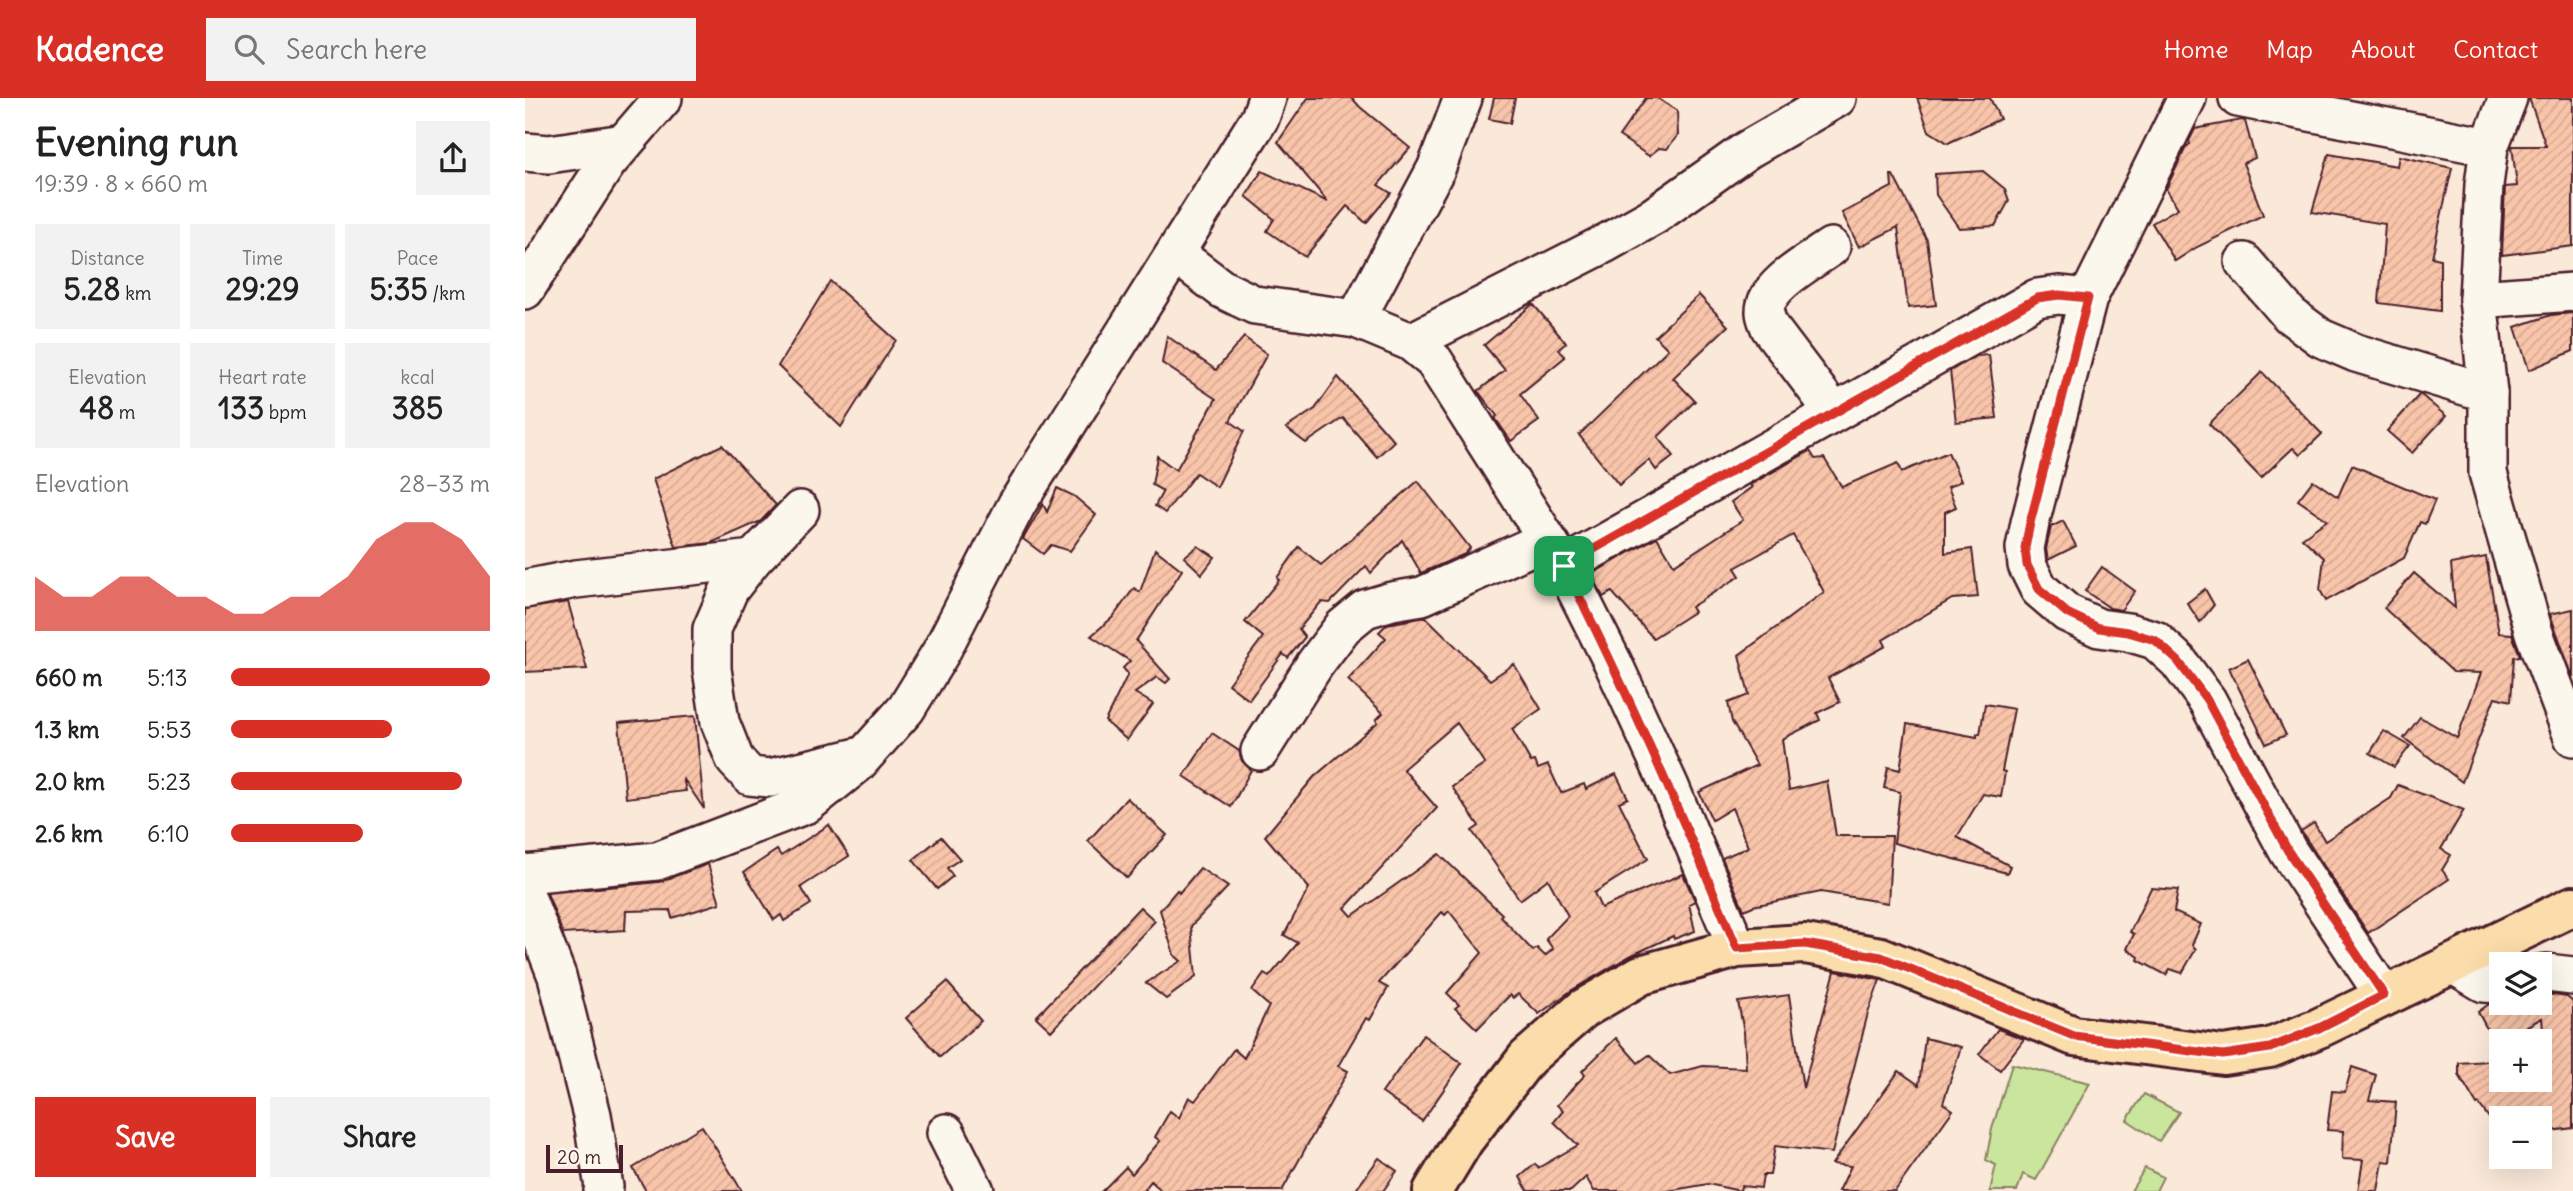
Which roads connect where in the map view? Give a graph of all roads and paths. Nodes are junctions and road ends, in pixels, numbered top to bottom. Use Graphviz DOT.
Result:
graph roads {
  1 [pos="663,98"];
  2 [pos="1267,98"];
  3 [pos="1463,98"];
  4 [pos="1837,98"];
  5 [pos="2187,98"];
  6 [pos="2238,98"];
  7 [pos="2508,98"];
  8 [pos="2489,147"];
  9 [pos="525,152"];
  10 [pos="615,153"];
  11 [pos="525,179"];
  12 [pos="1831,247"];
  13 [pos="1176,254"];
  14 [pos="2244,262"];
  15 [pos="525,290"];
  16 [pos="2573,292"];
  17 [pos="2088,298"];
  18 [pos="2478,299"];
  19 [pos="1356,318"];
  20 [pos="1411,342"];
  21 [pos="2488,393"];
  22 [pos="1833,411"];
  23 [pos="800,510"];
  24 [pos="1555,553"];
  25 [pos="753,559"];
  26 [pos="525,589"];
  27 [pos="2573,737"];
  28 [pos="1260,751"];
  29 [pos="866,754"];
  30 [pos="525,874"];
  31 [pos="525,894"];
  32 [pos="2573,906"];
  33 [pos="1737,948"];
  34 [pos="2452,964"];
  35 [pos="2552,974"];
  36 [pos="2573,976"];
  37 [pos="2489,983"];
  38 [pos="2384,995"];
  39 [pos="946,1133"];
  40 [pos="603,1191"];
  41 [pos="975,1191"];
  42 [pos="1433,1191"];
  1 -- 10 [label="street"];
  2 -- 13 [label="street"];
  3 -- 19 [label="street"];
  4 -- 20 [label="street"];
  5 -- 17 [label="street"];
  6 -- 8 [label="street"];
  7 -- 8 [label="street"];
  8 -- 18 [label="street"];
  9 -- 10 [label="street"];
  10 -- 11 [label="street"];
  10 -- 15 [label="street"];
  12 -- 22 [label="street"];
  13 -- 19 [label="street"];
  13 -- 29 [label="street"];
  14 -- 21 [label="street"];
  16 -- 18 [label="street"];
  17 -- 22 [label="street"];
  17 -- 38 [label="street"];
  18 -- 21 [label="street"];
  19 -- 20 [label="street"];
  20 -- 24 [label="street"];
  21 -- 27 [label="street"];
  22 -- 24 [label="street"];
  23 -- 25 [label="street"];
  24 -- 28 [label="street"];
  24 -- 33 [label="street"];
  25 -- 26 [label="street"];
  25 -- 29 [label="street"];
  29 -- 30 [label="street"];
  31 -- 40 [label="street"];
  32 -- 34 [label="main road"];
  33 -- 38 [label="main road"];
  33 -- 42 [label="main road"];
  34 -- 37 [label="street"];
  34 -- 38 [label="main road"];
  35 -- 36 [label="street"];
  39 -- 41 [label="street"];
}
